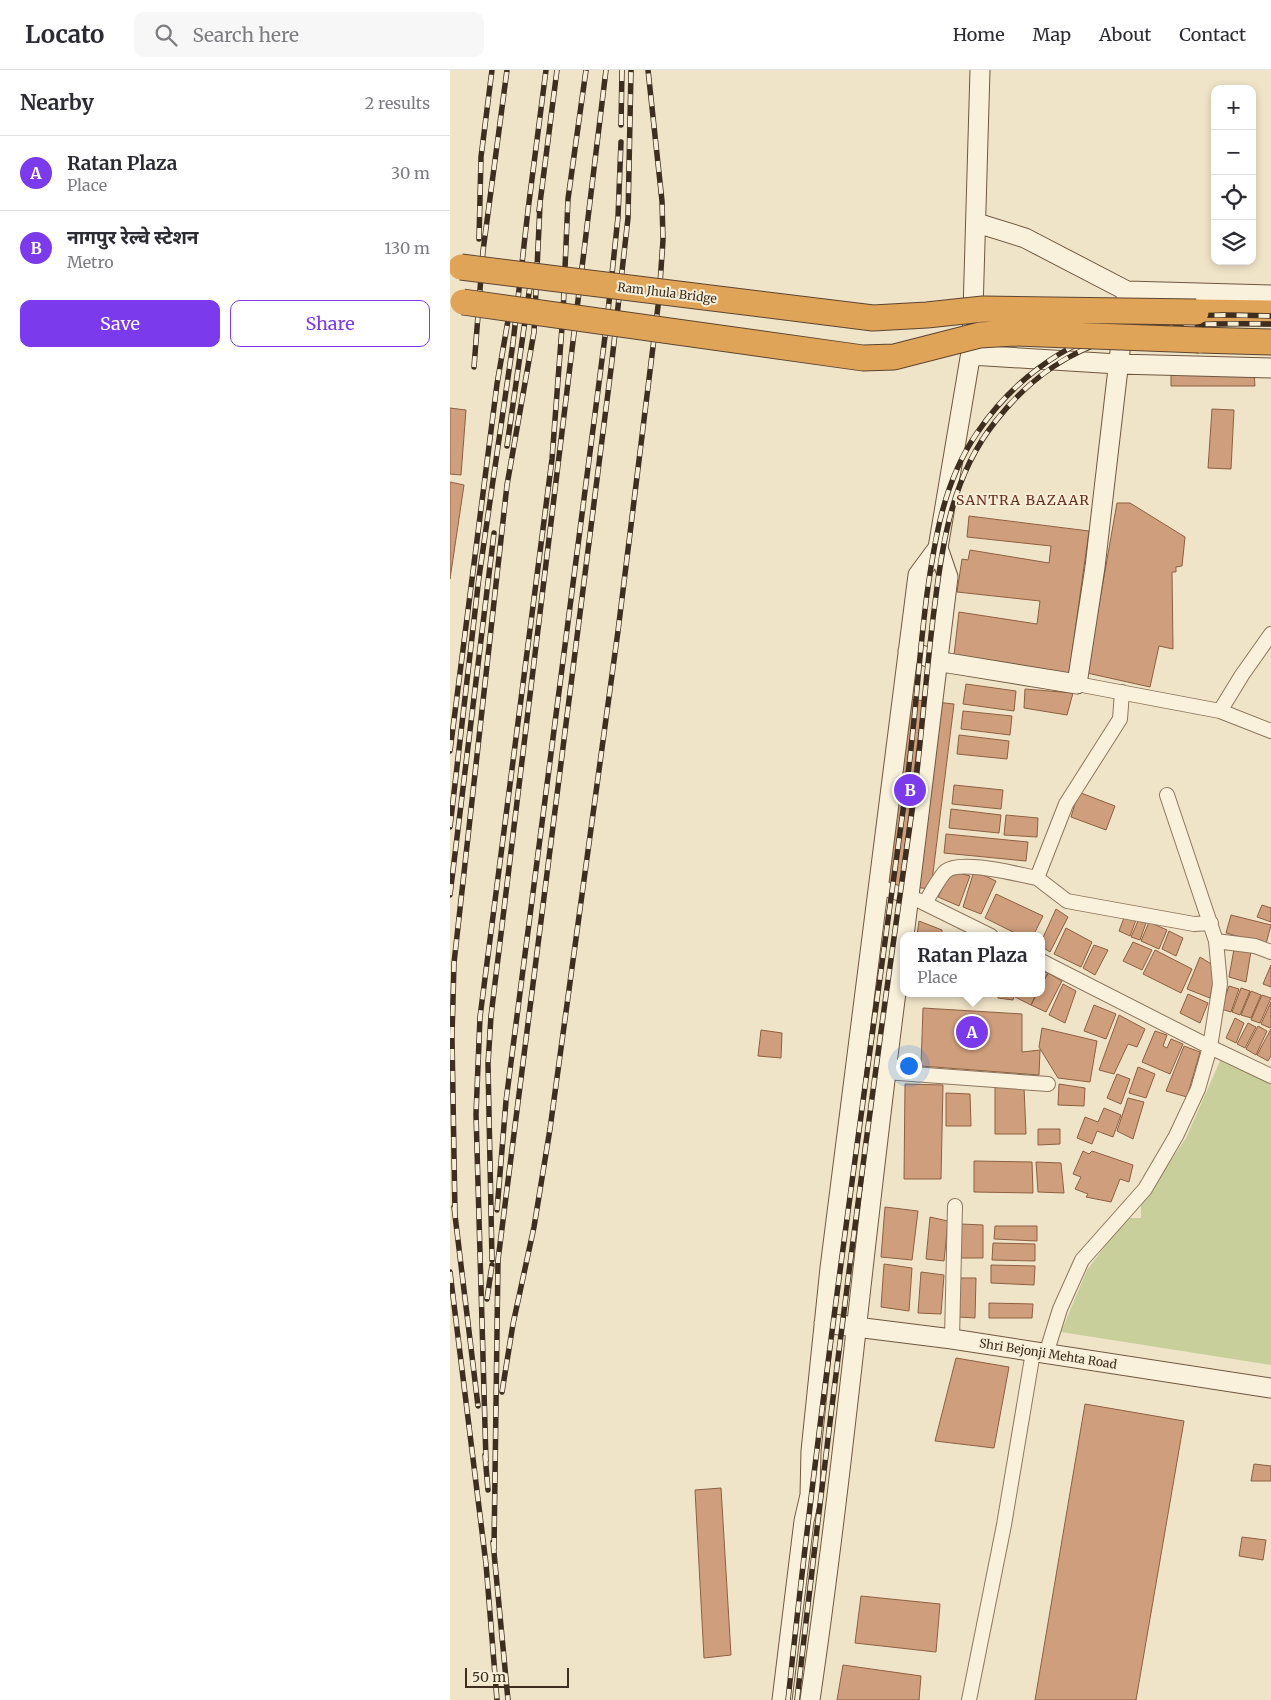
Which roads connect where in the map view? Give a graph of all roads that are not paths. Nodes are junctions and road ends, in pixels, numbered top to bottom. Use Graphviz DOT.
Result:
graph roads {
  1 [pos="980,70"];
  2 [pos="977,223"];
  3 [pos="455,267"];
  4 [pos="1127,291"];
  5 [pos="1271,295"];
  6 [pos="457,301"];
  7 [pos="1271,313"];
  8 [pos="1271,342"];
  9 [pos="972,355"];
  10 [pos="1118,364"];
  11 [pos="1271,368"];
  12 [pos="938,548"];
  13 [pos="1271,634"];
  14 [pos="908,651"];
  15 [pos="939,659"];
  16 [pos="1077,684"];
  17 [pos="1122,692"];
  18 [pos="1220,711"];
  19 [pos="1271,731"];
  20 [pos="1168,796"];
  21 [pos="1038,878"];
  22 [pos="877,886"];
  23 [pos="917,900"];
  24 [pos="1211,923"];
  25 [pos="905,932"];
  26 [pos="983,932"];
  27 [pos="1216,941"];
  28 [pos="1271,952"];
  29 [pos="900,962"];
  30 [pos="1045,963"];
  31 [pos="1210,1047"];
  32 [pos="885,1072"];
  33 [pos="1271,1076"];
  34 [pos="1048,1084"];
  35 [pos="955,1206"];
  36 [pos="824,1323"];
  37 [pos="858,1328"];
  38 [pos="952,1339"];
  39 [pos="1040,1353"];
  40 [pos="1271,1388"];
  41 [pos="804,1521"];
  42 [pos="834,1525"];
  43 [pos="782,1700"];
  44 [pos="810,1700"];
  45 [pos="969,1700"];
  1 -- 2 [label="main road"];
  2 -- 4 [label="main road"];
  2 -- 9 [label="main road"];
  3 -- 7 [label="highway, Ram Jhula Bridge, bridge"];
  4 -- 5 [label="main road"];
  4 -- 10 [label="main road"];
  6 -- 8 [label="highway, bridge"];
  9 -- 10 [label="main road"];
  9 -- 12 [label="main road"];
  10 -- 11 [label="main road"];
  10 -- 16 [label="main road"];
  12 -- 14 [label="main road"];
  12 -- 15 [label="main road"];
  13 -- 18 [label="street"];
  14 -- 15 [label="main road"];
  14 -- 22 [label="main road"];
  15 -- 16 [label="main road"];
  15 -- 23 [label="main road"];
  16 -- 17 [label="street"];
  17 -- 18 [label="street"];
  17 -- 21 [label="street"];
  18 -- 19 [label="street"];
  20 -- 24 [label="street"];
  21 -- 23 [label="street"];
  21 -- 24 [label="street"];
  22 -- 23 [label="street"];
  22 -- 36 [label="main road"];
  23 -- 25 [label="main road"];
  23 -- 26 [label="street"];
  24 -- 27 [label="street"];
  27 -- 28 [label="street"];
  27 -- 31 [label="street"];
  29 -- 32 [label="main road"];
  30 -- 31 [label="street"];
  31 -- 33 [label="street"];
  31 -- 39 [label="street"];
  32 -- 34 [label="street"];
  32 -- 37 [label="main road"];
  35 -- 38 [label="street"];
  36 -- 37 [label="main road, Shri Bejonji Mehta Road"];
  36 -- 41 [label="main road"];
  37 -- 38 [label="main road, Shri Bejonji Mehta Road"];
  37 -- 42 [label="main road"];
  38 -- 39 [label="main road, Shri Bejonji Mehta Road"];
  39 -- 40 [label="main road, Shri Bejonji Mehta Road"];
  39 -- 45 [label="street"];
  41 -- 42 [label="main road"];
  41 -- 43 [label="main road"];
  42 -- 44 [label="main road"];
}
